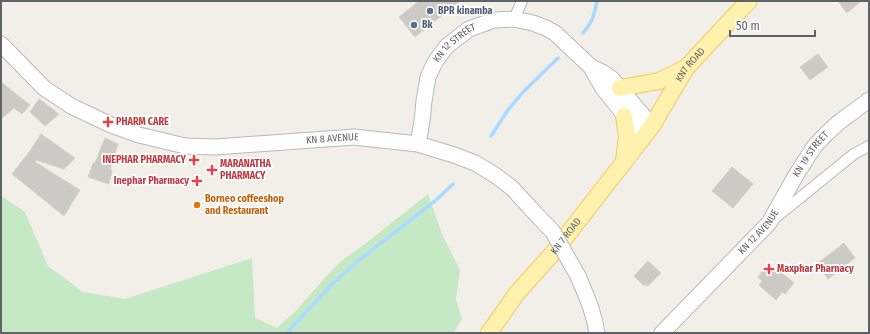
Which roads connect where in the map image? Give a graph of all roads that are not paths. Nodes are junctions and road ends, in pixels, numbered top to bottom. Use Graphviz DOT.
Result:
graph roads {
  1 [pos="522,1"];
  2 [pos="750,1"];
  3 [pos="514,19"];
  4 [pos="1,44"];
  5 [pos="591,67"];
  6 [pos="686,68"];
  7 [pos="620,88"];
  8 [pos="869,100"];
  9 [pos="624,116"];
  10 [pos="647,132"];
  11 [pos="418,144"];
  12 [pos="869,146"];
  13 [pos="624,162"];
  14 [pos="769,223"];
  15 [pos="489,333"];
  16 [pos="597,333"];
  17 [pos="662,333"];
  1 -- 3 [label="street"];
  2 -- 6 [label="main road, KN7 ROAD"];
  3 -- 5 [label="main road, KN 12 STREET"];
  3 -- 11 [label="main road, KN 12 STREET"];
  4 -- 11 [label="main road, KN 8 AVENUE"];
  5 -- 7 [label="main road, KN 12 STREET"];
  5 -- 9 [label="main road, KN 12 STREET"];
  6 -- 7 [label="main road"];
  6 -- 10 [label="main road, KN7 ROAD"];
  7 -- 10 [label="main road, KN 12 STREET"];
  8 -- 14 [label="main road, KN 19 STREET"];
  9 -- 10 [label="main road, KN 12 STREET"];
  9 -- 13 [label="main road"];
  10 -- 13 [label="main road, KN 7 ROAD"];
  11 -- 16 [label="main road, KN 8 AVENUE, bridge"];
  12 -- 14 [label="street, KN 12 AVENUE"];
  13 -- 15 [label="main road, KN 7 ROAD"];
  14 -- 17 [label="main road, KN 12 AVENUE"];
}
